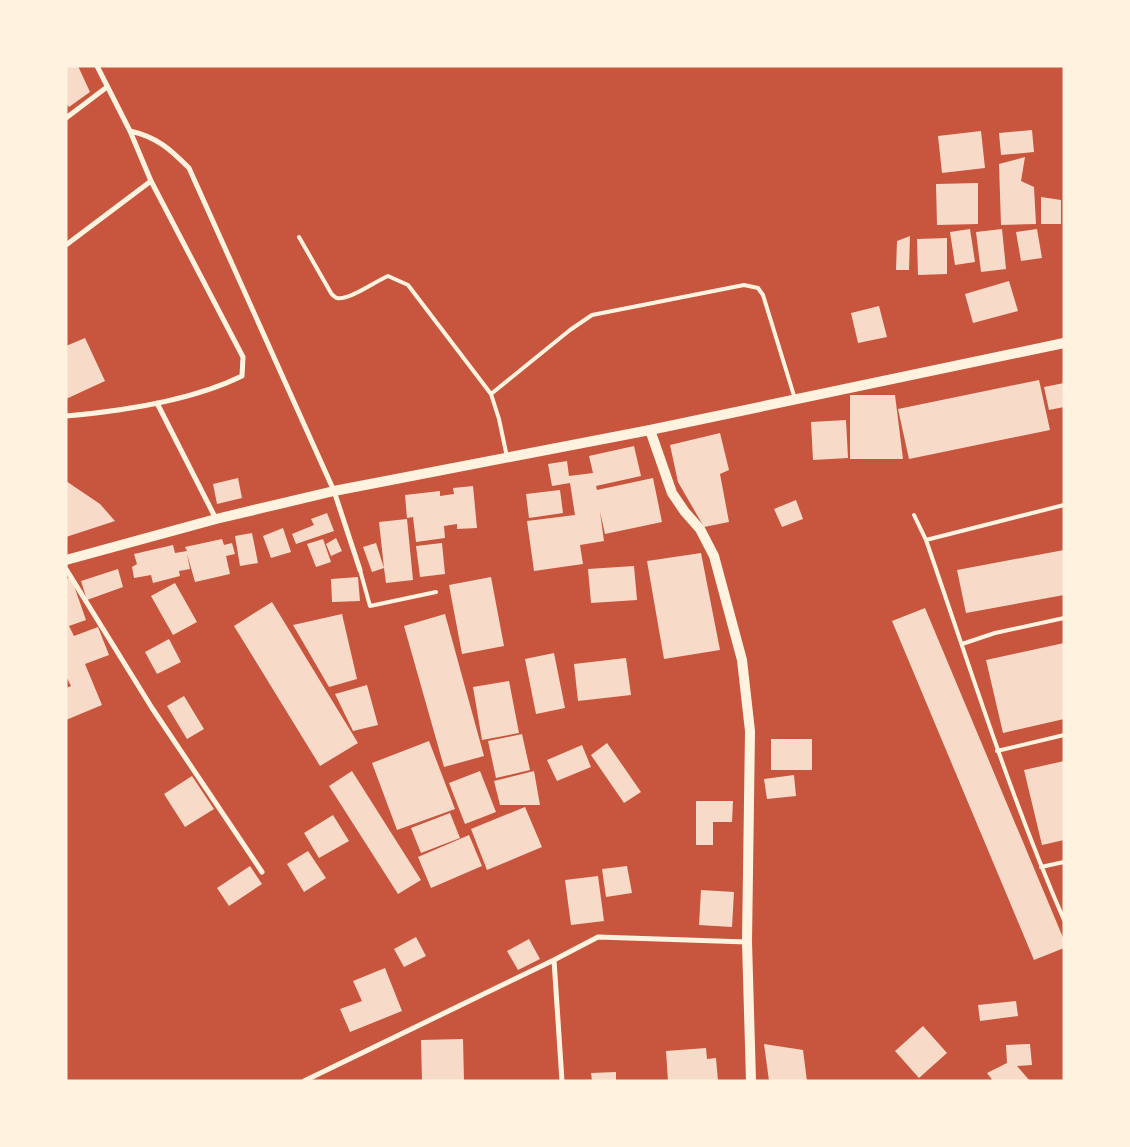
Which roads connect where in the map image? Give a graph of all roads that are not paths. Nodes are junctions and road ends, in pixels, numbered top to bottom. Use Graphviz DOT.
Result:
graph roads {
  1 [pos="97,66"];
  2 [pos="107,87"];
  3 [pos="66,118"];
  4 [pos="130,131"];
  5 [pos="151,181"];
  6 [pos="299,237"];
  7 [pos="66,245"];
  8 [pos="1064,343"];
  9 [pos="491,394"];
  10 [pos="795,399"];
  11 [pos="157,403"];
  12 [pos="66,416"];
  13 [pos="650,430"];
  14 [pos="507,458"];
  15 [pos="334,491"];
  16 [pos="1064,505"];
  17 [pos="914,515"];
  18 [pos="216,519"];
  19 [pos="926,540"];
  20 [pos="66,560"];
  21 [pos="66,569"];
  22 [pos="360,570"];
  23 [pos="436,592"];
  24 [pos="1064,618"];
  25 [pos="962,644"];
  26 [pos="1064,735"];
  27 [pos="997,751"];
  28 [pos="1064,862"];
  29 [pos="1041,867"];
  30 [pos="262,872"];
  31 [pos="1064,920"];
  32 [pos="747,942"];
  33 [pos="554,960"];
  34 [pos="304,1081"];
  35 [pos="562,1081"];
  36 [pos="751,1081"];
  1 -- 2 [label="street"];
  2 -- 3 [label="street"];
  2 -- 4 [label="street"];
  4 -- 5 [label="street"];
  4 -- 15 [label="street"];
  5 -- 7 [label="street"];
  5 -- 11 [label="street"];
  6 -- 9 [label="lane"];
  8 -- 10 [label="main road"];
  9 -- 10 [label="lane"];
  9 -- 14 [label="lane"];
  10 -- 13 [label="main road"];
  11 -- 12 [label="street"];
  11 -- 18 [label="street"];
  13 -- 14 [label="main road"];
  13 -- 32 [label="main road"];
  14 -- 15 [label="main road"];
  15 -- 18 [label="main road"];
  15 -- 22 [label="street"];
  16 -- 19 [label="lane"];
  17 -- 19 [label="lane"];
  18 -- 20 [label="main road"];
  19 -- 25 [label="lane"];
  21 -- 30 [label="street"];
  22 -- 23 [label="lane"];
  24 -- 25 [label="lane"];
  25 -- 27 [label="lane"];
  26 -- 27 [label="lane"];
  27 -- 29 [label="lane"];
  28 -- 29 [label="lane"];
  29 -- 31 [label="lane"];
  32 -- 33 [label="street"];
  32 -- 36 [label="main road"];
  33 -- 34 [label="street"];
  33 -- 35 [label="street"];
}
